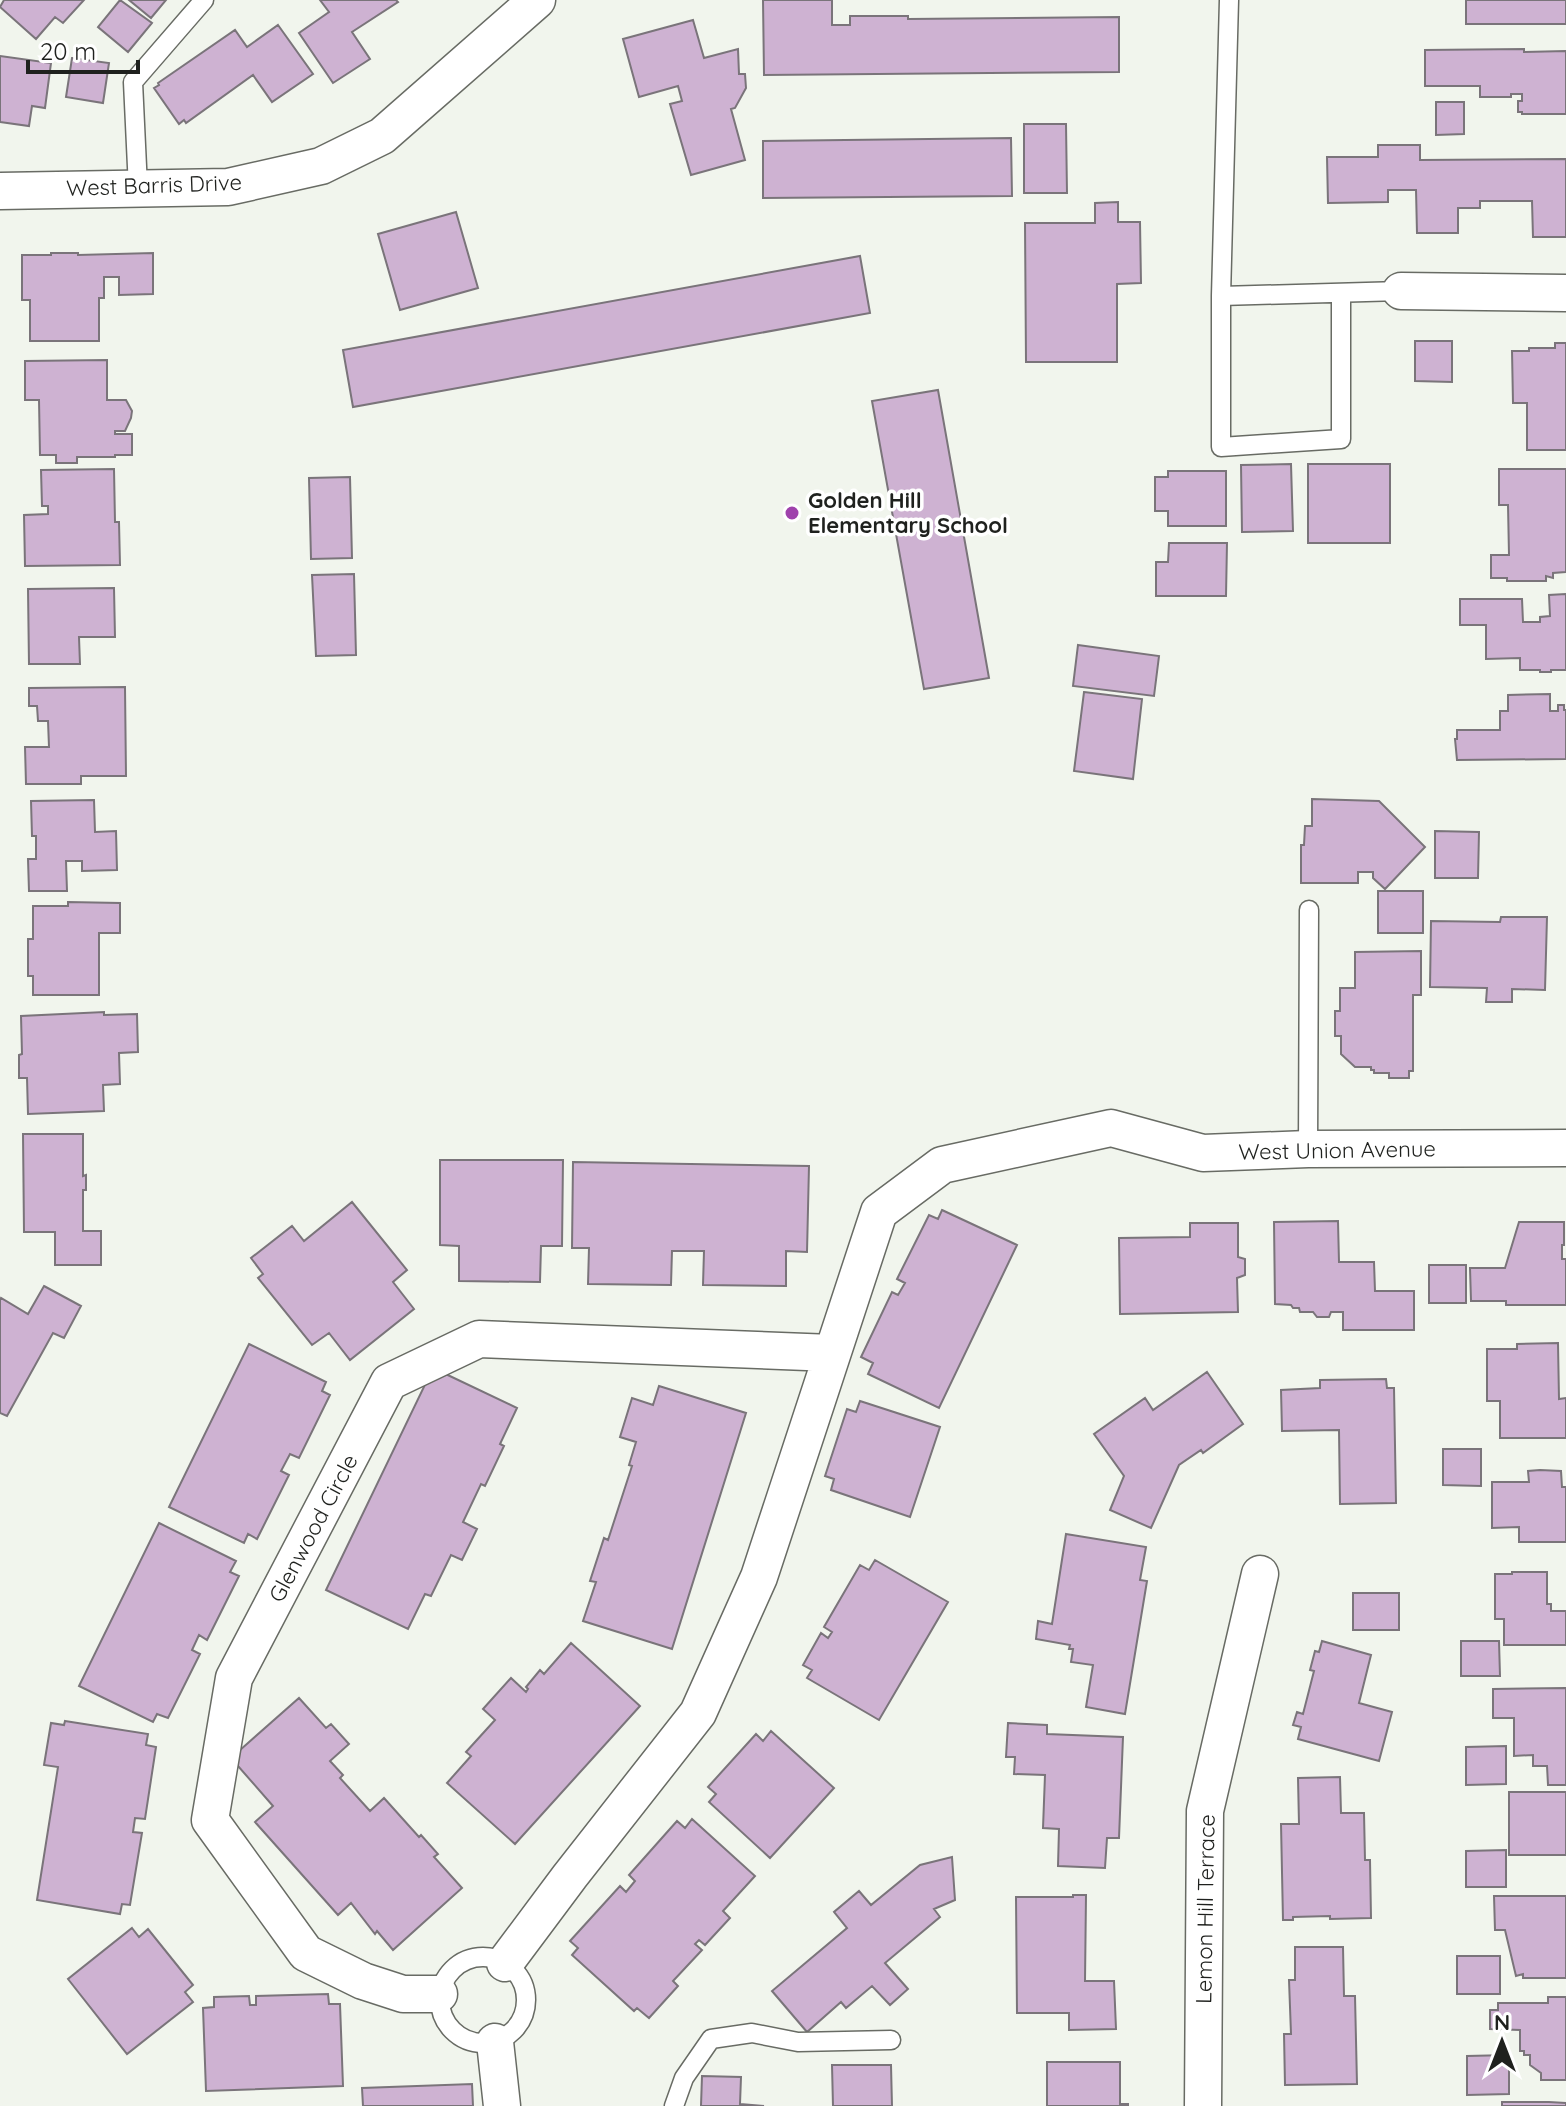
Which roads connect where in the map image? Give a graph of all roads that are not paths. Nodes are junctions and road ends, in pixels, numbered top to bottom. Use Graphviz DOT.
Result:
graph roads {
  1 [pos="204,0"];
  2 [pos="537,0"];
  3 [pos="1229,0"];
  4 [pos="138,188"];
  5 [pos="0,191"];
  6 [pos="1401,291"];
  7 [pos="1341,293"];
  8 [pos="1566,293"];
  9 [pos="1221,296"];
  10 [pos="1309,910"];
  11 [pos="1566,1148"];
  12 [pos="1308,1149"];
  13 [pos="832,1353"];
  14 [pos="1260,1574"];
  15 [pos="505,1963"];
  16 [pos="439,1994"];
  17 [pos="891,2040"];
  18 [pos="495,2042"];
  19 [pos="502,2106"];
  20 [pos="674,2106"];
  21 [pos="1203,2106"];
  1 -- 4 [label="lane"];
  2 -- 4 [label="street, West Barris Drive"];
  3 -- 9 [label="lane"];
  4 -- 5 [label="street, West Barris Drive"];
  6 -- 7 [label="lane"];
  6 -- 8 [label="street"];
  7 -- 9 [label="lane"];
  7 -- 9 [label="lane"];
  10 -- 12 [label="lane"];
  11 -- 12 [label="street, West Union Avenue"];
  12 -- 13 [label="street, West Union Avenue"];
  13 -- 15 [label="street"];
  13 -- 16 [label="street, Glenwood Circle"];
  14 -- 21 [label="street, Lemon Hill Terrace"];
  15 -- 16 [label="lane"];
  15 -- 18 [label="lane"];
  16 -- 18 [label="lane"];
  17 -- 20 [label="lane"];
  18 -- 19 [label="street"];
}
